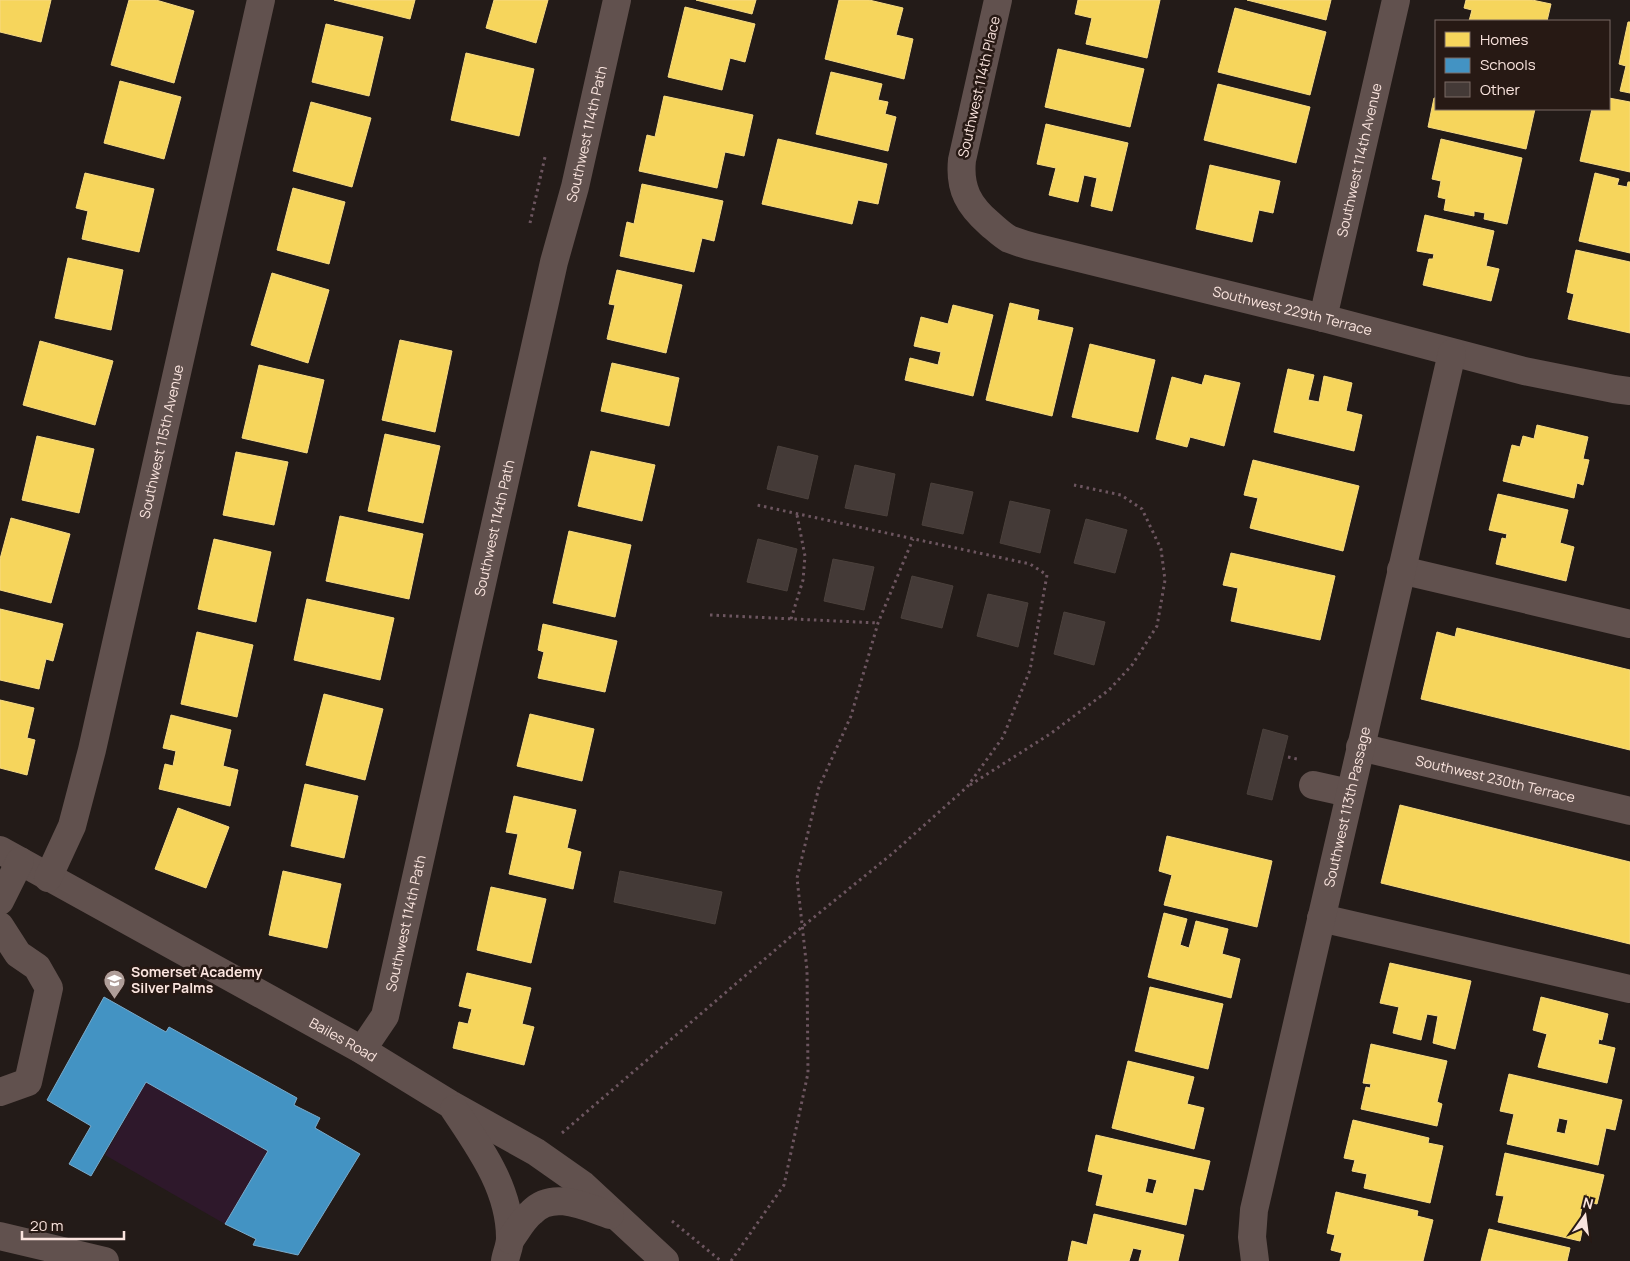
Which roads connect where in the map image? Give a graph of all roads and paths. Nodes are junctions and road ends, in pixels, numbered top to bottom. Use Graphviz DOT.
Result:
graph roads {
  1 [pos="261,0"];
  2 [pos="617,0"];
  3 [pos="998,0"];
  4 [pos="1396,0"];
  5 [pos="970,202"];
  6 [pos="1323,318"];
  7 [pos="1452,353"];
  8 [pos="1630,391"];
  9 [pos="1074,486"];
  10 [pos="757,506"];
  11 [pos="797,514"];
  12 [pos="912,539"];
  13 [pos="1401,570"];
  14 [pos="710,615"];
  15 [pos="791,618"];
  16 [pos="878,623"];
  17 [pos="1630,624"];
  18 [pos="1360,747"];
  19 [pos="1313,785"];
  20 [pos="967,787"];
  21 [pos="1349,793"];
  22 [pos="1630,811"];
  23 [pos="10,856"];
  24 [pos="48,878"];
  25 [pos="0,900"];
  26 [pos="1321,918"];
  27 [pos="0,926"];
  28 [pos="802,927"];
  29 [pos="1630,989"];
  30 [pos="362,1050"];
  31 [pos="0,1092"];
  32 [pos="450,1104"];
  33 [pos="536,1152"];
  34 [pos="619,1218"];
  35 [pos="0,1236"];
  36 [pos="507,1250"];
  37 [pos="105,1261"];
  38 [pos="666,1261"];
  39 [pos="731,1261"];
  40 [pos="1255,1261"];
  1 -- 24 [label="street, Southwest 115th Avenue"];
  2 -- 30 [label="street, Southwest 114th Path"];
  3 -- 5 [label="street, Southwest 114th Place"];
  4 -- 6 [label="street, Southwest 114th Avenue"];
  5 -- 6 [label="street, Southwest 229th Terrace"];
  6 -- 7 [label="street, Southwest 229th Terrace"];
  7 -- 8 [label="street, Southwest 229th Terrace"];
  7 -- 13 [label="street, Southwest 113th Passage"];
  9 -- 20 [label="path"];
  10 -- 11 [label="path"];
  11 -- 12 [label="path"];
  11 -- 15 [label="path"];
  12 -- 16 [label="path"];
  12 -- 20 [label="path"];
  13 -- 17 [label="street"];
  13 -- 18 [label="street, Southwest 113th Passage"];
  14 -- 15 [label="path"];
  15 -- 16 [label="path"];
  16 -- 28 [label="path"];
  18 -- 21 [label="street, Southwest 113th Passage"];
  18 -- 22 [label="street, Southwest 230th Terrace"];
  19 -- 21 [label="street"];
  20 -- 28 [label="path"];
  21 -- 26 [label="street, Southwest 113th Passage"];
  23 -- 24 [label="street, Bailes Road"];
  23 -- 25 [label="street"];
  24 -- 30 [label="street, Bailes Road"];
  26 -- 29 [label="street"];
  26 -- 40 [label="street, Southwest 113th Passage"];
  27 -- 31 [label="street"];
  28 -- 33 [label="path"];
  28 -- 39 [label="path"];
  30 -- 32 [label="street, Bailes Road"];
  32 -- 33 [label="street, Bailes Road"];
  32 -- 36 [label="street"];
  33 -- 34 [label="street, Bailes Road"];
  34 -- 36 [label="street"];
  34 -- 38 [label="street, Bailes Road"];
  35 -- 37 [label="street"];
}
